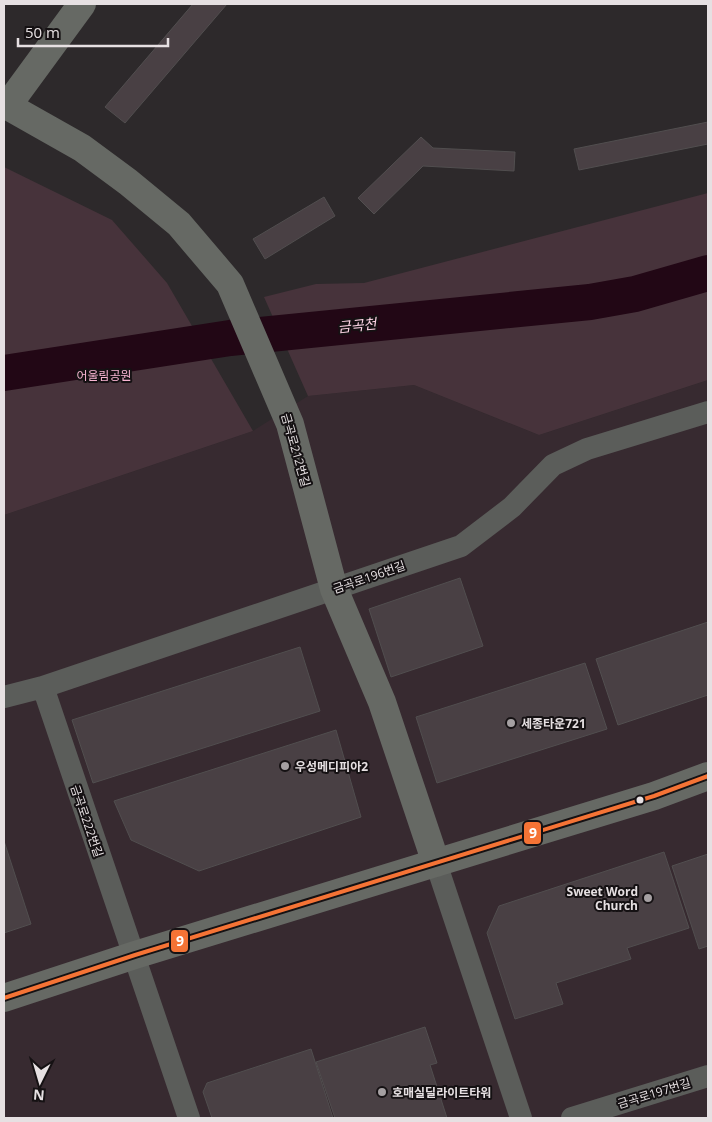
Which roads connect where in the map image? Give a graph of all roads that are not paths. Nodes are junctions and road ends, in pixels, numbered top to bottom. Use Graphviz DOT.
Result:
graph roads {
  1 [pos="82,4"];
  2 [pos="6,104"];
  3 [pos="708,412"];
  4 [pos="334,589"];
  5 [pos="43,686"];
  6 [pos="4,697"];
  7 [pos="708,776"];
  8 [pos="436,863"];
  9 [pos="134,955"];
  10 [pos="4,998"];
  11 [pos="708,1076"];
  12 [pos="189,1118"];
  13 [pos="520,1118"];
  14 [pos="572,1118"];
  1 -- 2 [label="street"];
  2 -- 4 [label="street, 금곡로212번길"];
  3 -- 4 [label="street, 금곡로196번길"];
  4 -- 5 [label="street, 금곡로196번길"];
  4 -- 8 [label="street, 금곡로212번길"];
  5 -- 6 [label="street, 금곡로196번길"];
  5 -- 9 [label="street, 금곡로222번길"];
  7 -- 8 [label="street"];
  8 -- 9 [label="street"];
  8 -- 13 [label="street"];
  9 -- 10 [label="street"];
  9 -- 12 [label="street, 금곡로222번길"];
  11 -- 14 [label="street, 금곡로197번길"];
}
